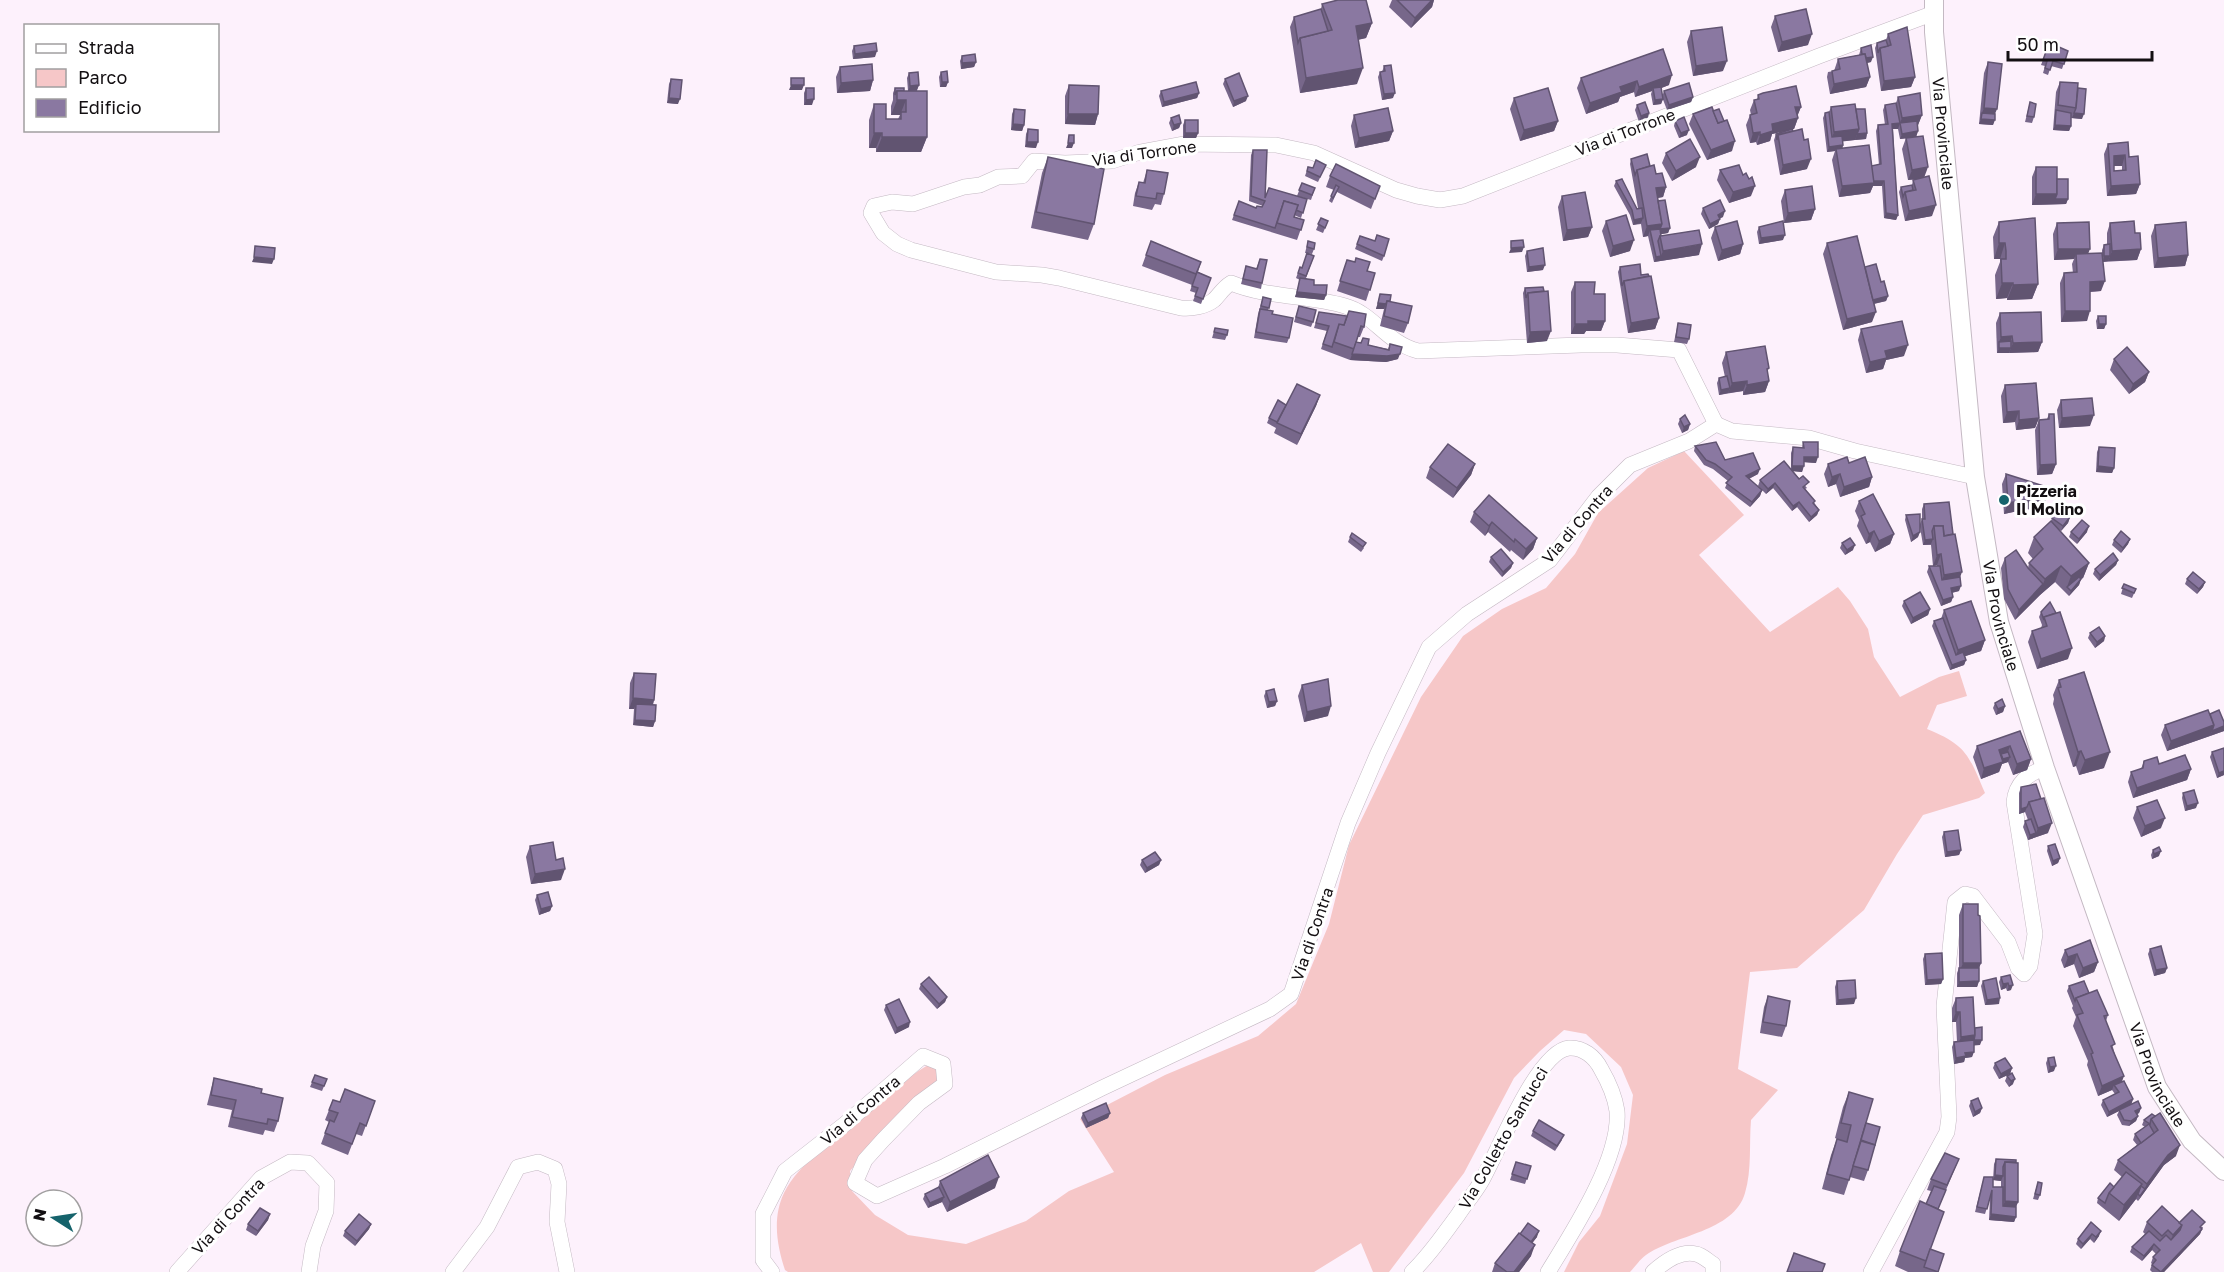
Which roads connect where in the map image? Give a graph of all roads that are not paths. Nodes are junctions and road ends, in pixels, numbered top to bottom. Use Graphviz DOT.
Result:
graph roads {
  1 [pos="1934,7"];
  2 [pos="1716,424"];
  3 [pos="1975,477"];
  4 [pos="2045,768"];
  5 [pos="2224,1172"];
  6 [pos="177,1272"];
  7 [pos="309,1272"];
  8 [pos="453,1272"];
  9 [pos="567,1272"];
  10 [pos="772,1272"];
  11 [pos="1412,1272"];
  12 [pos="1548,1272"];
  13 [pos="1653,1272"];
  14 [pos="1713,1272"];
  15 [pos="1871,1272"];
  1 -- 2 [label="street, Via di Torrone"];
  1 -- 3 [label="street, Via Provinciale"];
  2 -- 3 [label="street"];
  2 -- 10 [label="street, Via di Contra"];
  3 -- 4 [label="street, Via Provinciale"];
  4 -- 5 [label="street, Via Provinciale"];
  4 -- 15 [label="street"];
  6 -- 7 [label="street, Via di Contra"];
  8 -- 9 [label="street"];
  11 -- 12 [label="street, Via Colletto Santucci"];
  13 -- 14 [label="street"];
}
